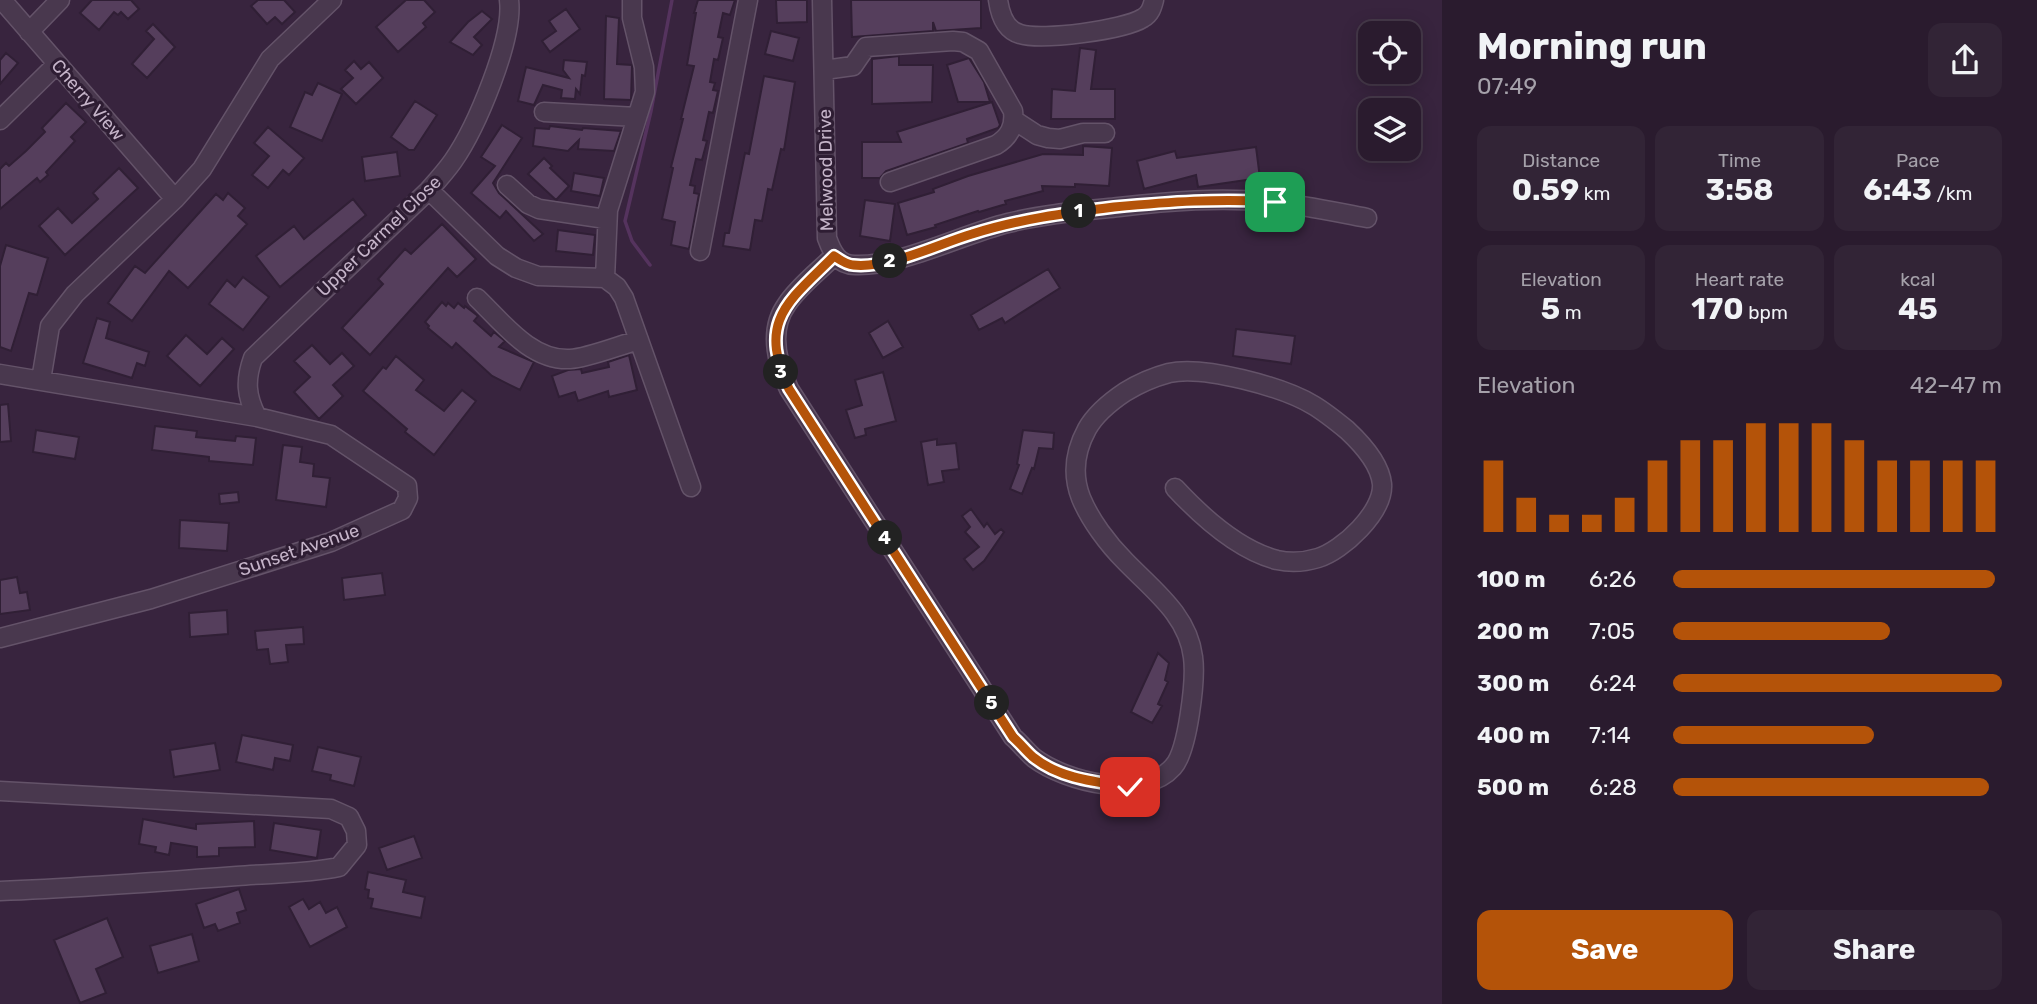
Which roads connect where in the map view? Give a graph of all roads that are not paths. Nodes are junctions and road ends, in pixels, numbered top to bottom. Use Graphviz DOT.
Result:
graph roads {
  1 [pos="2,0"];
  2 [pos="60,0"];
  3 [pos="332,0"];
  4 [pos="509,0"];
  5 [pos="632,0"];
  6 [pos="748,0"];
  7 [pos="822,0"];
  8 [pos="998,0"];
  9 [pos="1154,0"];
  10 [pos="29,32"];
  11 [pos="57,64"];
  12 [pos="824,70"];
  13 [pos="544,112"];
  14 [pos="637,117"];
  15 [pos="0,120"];
  16 [pos="1014,120"];
  17 [pos="1105,133"];
  18 [pos="890,182"];
  19 [pos="507,186"];
  20 [pos="429,190"];
  21 [pos="175,199"];
  22 [pos="1367,218"];
  23 [pos="607,219"];
  24 [pos="700,251"];
  25 [pos="834,256"];
  26 [pos="605,278"];
  27 [pos="477,298"];
  28 [pos="639,340"];
  29 [pos="0,374"];
  30 [pos="41,380"];
  31 [pos="257,416"];
  32 [pos="691,487"];
  33 [pos="1175,488"];
  34 [pos="0,638"];
  35 [pos="0,791"];
  36 [pos="0,891"];
  1 -- 10 [label="street, Cherry View"];
  2 -- 10 [label="street"];
  3 -- 21 [label="street"];
  4 -- 20 [label="street, Upper Carmel Close"];
  5 -- 14 [label="street"];
  6 -- 24 [label="street"];
  7 -- 12 [label="street, Melwood Drive"];
  8 -- 9 [label="street"];
  10 -- 11 [label="street, Cherry View"];
  11 -- 15 [label="street"];
  11 -- 21 [label="street, Cherry View"];
  12 -- 16 [label="street"];
  12 -- 25 [label="street, Melwood Drive"];
  13 -- 14 [label="street"];
  14 -- 23 [label="street"];
  16 -- 17 [label="street"];
  16 -- 18 [label="street"];
  19 -- 23 [label="street"];
  20 -- 26 [label="street"];
  20 -- 31 [label="street, Upper Carmel Close"];
  21 -- 30 [label="street"];
  22 -- 25 [label="street, Melwood Drive"];
  23 -- 26 [label="street"];
  25 -- 33 [label="street"];
  26 -- 28 [label="street"];
  27 -- 28 [label="street"];
  28 -- 32 [label="street"];
  29 -- 30 [label="street, Sunset Avenue"];
  30 -- 31 [label="street, Sunset Avenue"];
  31 -- 34 [label="street, Sunset Avenue"];
  35 -- 36 [label="street"];
}
